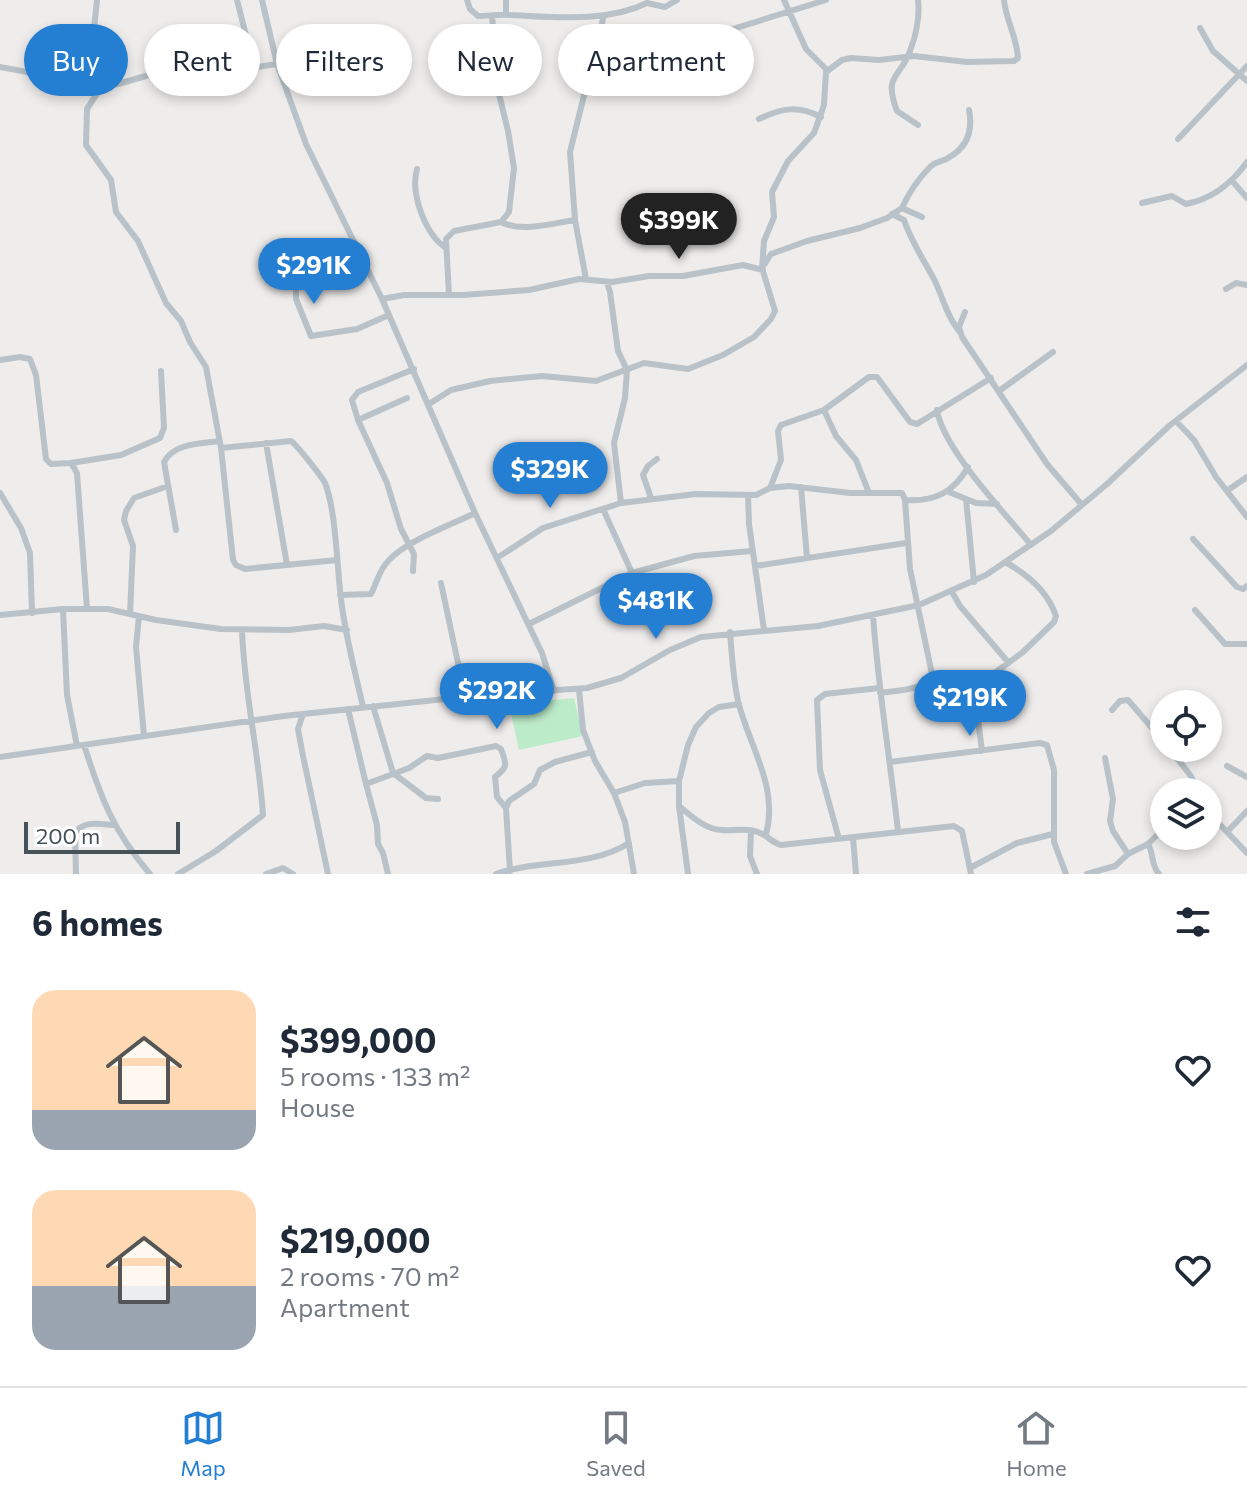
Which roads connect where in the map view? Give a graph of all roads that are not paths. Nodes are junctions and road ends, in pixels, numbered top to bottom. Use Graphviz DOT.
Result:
graph roads {
  1 [pos="97,0"];
  2 [pos="237,0"];
  3 [pos="262,0"];
  4 [pos="467,0"];
  5 [pos="506,0"];
  6 [pos="677,0"];
  7 [pos="784,0"];
  8 [pos="824,0"];
  9 [pos="918,0"];
  10 [pos="1004,0"];
  11 [pos="643,2"];
  12 [pos="789,12"];
  13 [pos="506,14"];
  14 [pos="604,15"];
  15 [pos="492,16"];
  16 [pos="94,24"];
  17 [pos="243,24"];
  18 [pos="750,24"];
  19 [pos="1200,28"];
  20 [pos="907,57"];
  21 [pos="276,60"];
  22 [pos="1247,66"];
  23 [pos="0,67"];
  24 [pos="828,71"];
  25 [pos="24,72"];
  26 [pos="1239,72"];
  27 [pos="1247,81"];
  28 [pos="95,96"];
  29 [pos="289,96"];
  30 [pos="969,110"];
  31 [pos="821,117"];
  32 [pos="759,119"];
  33 [pos="918,125"];
  34 [pos="1178,139"];
  35 [pos="1247,162"];
  36 [pos="417,169"];
  37 [pos="1233,182"];
  38 [pos="1247,198"];
  39 [pos="1142,203"];
  40 [pos="902,208"];
  41 [pos="892,214"];
  42 [pos="922,217"];
  43 [pos="575,220"];
  44 [pos="501,222"];
  45 [pos="354,241"];
  46 [pos="269,248"];
  47 [pos="446,248"];
  48 [pos="283,268"];
  49 [pos="763,269"];
  50 [pos="586,279"];
  51 [pos="607,282"];
  52 [pos="1247,285"];
  53 [pos="1226,289"];
  54 [pos="449,295"];
  55 [pos="382,299"];
  56 [pos="965,312"];
  57 [pos="389,315"];
  58 [pos="959,331"];
  59 [pos="1053,352"];
  60 [pos="0,360"];
  61 [pos="1247,365"];
  62 [pos="414,369"];
  63 [pos="627,370"];
  64 [pos="161,371"];
  65 [pos="991,378"];
  66 [pos="999,391"];
  67 [pos="407,398"];
  68 [pos="429,404"];
  69 [pos="824,410"];
  70 [pos="937,410"];
  71 [pos="358,420"];
  72 [pos="1176,421"];
  73 [pos="266,443"];
  74 [pos="220,444"];
  75 [pos="657,459"];
  76 [pos="71,463"];
  77 [pos="968,467"];
  78 [pos="1247,477"];
  79 [pos="168,486"];
  80 [pos="801,487"];
  81 [pos="770,488"];
  82 [pos="1228,490"];
  83 [pos="949,492"];
  84 [pos="0,493"];
  85 [pos="869,493"];
  86 [pos="748,495"];
  87 [pos="651,498"];
  88 [pos="966,499"];
  89 [pos="905,500"];
  90 [pos="621,503"];
  91 [pos="997,504"];
  92 [pos="1082,505"];
  93 [pos="603,509"];
  94 [pos="475,513"];
  95 [pos="1247,517"];
  96 [pos="176,530"];
  97 [pos="1193,539"];
  98 [pos="906,543"];
  99 [pos="410,544"];
  100 [pos="1031,545"];
  101 [pos="752,551"];
  102 [pos="497,558"];
  103 [pos="807,558"];
  104 [pos="337,560"];
  105 [pos="1005,562"];
  106 [pos="287,565"];
  107 [pos="755,566"];
  108 [pos="413,571"];
  109 [pos="632,573"];
  110 [pos="974,582"];
  111 [pos="441,583"];
  112 [pos="1247,586"];
  113 [pos="952,592"];
  114 [pos="340,595"];
  115 [pos="919,605"];
  116 [pos="63,609"];
  117 [pos="87,609"];
  118 [pos="1195,610"];
  119 [pos="32,613"];
  120 [pos="130,614"];
  121 [pos="0,615"];
  122 [pos="873,615"];
  123 [pos="139,616"];
  124 [pos="529,624"];
  125 [pos="242,630"];
  126 [pos="347,630"];
  127 [pos="764,630"];
  128 [pos="730,632"];
  129 [pos="1247,644"];
  130 [pos="1008,662"];
  131 [pos="933,679"];
  132 [pos="974,688"];
  133 [pos="579,689"];
  134 [pos="554,691"];
  135 [pos="880,691"];
  136 [pos="465,696"];
  137 [pos="739,704"];
  138 [pos="373,706"];
  139 [pos="363,707"];
  140 [pos="348,709"];
  141 [pos="1112,710"];
  142 [pos="303,714"];
  143 [pos="252,720"];
  144 [pos="1150,726"];
  145 [pos="144,736"];
  146 [pos="80,746"];
  147 [pos="982,751"];
  148 [pos="592,752"];
  149 [pos="0,757"];
  150 [pos="1105,758"];
  151 [pos="890,762"];
  152 [pos="1227,766"];
  153 [pos="393,773"];
  154 [pos="1247,777"];
  155 [pos="679,781"];
  156 [pos="366,784"];
  157 [pos="614,793"];
  158 [pos="438,799"];
  159 [pos="679,806"];
  160 [pos="506,808"];
  161 [pos="1247,811"];
  162 [pos="113,825"];
  163 [pos="1222,827"];
  164 [pos="751,830"];
  165 [pos="898,831"];
  166 [pos="1227,832"];
  167 [pos="766,834"];
  168 [pos="1053,834"];
  169 [pos="853,837"];
  170 [pos="839,839"];
  171 [pos="629,843"];
  172 [pos="1148,844"];
  173 [pos="1247,853"];
  174 [pos="1128,854"];
  175 [pos="510,871"];
  176 [pos="970,871"];
  177 [pos="76,874"];
  178 [pos="150,874"];
  179 [pos="178,874"];
  180 [pos="266,874"];
  181 [pos="293,874"];
  182 [pos="328,874"];
  183 [pos="388,874"];
  184 [pos="496,874"];
  185 [pos="634,874"];
  186 [pos="688,874"];
  187 [pos="757,874"];
  188 [pos="856,874"];
  189 [pos="1066,874"];
  190 [pos="1087,874"];
  191 [pos="1159,874"];
  1 -- 16 [label="street"];
  2 -- 17 [label="street"];
  3 -- 21 [label="street"];
  4 -- 15 [label="street"];
  5 -- 13 [label="street"];
  6 -- 11 [label="street"];
  7 -- 12 [label="street"];
  8 -- 12 [label="street"];
  9 -- 20 [label="street"];
  10 -- 20 [label="street"];
  11 -- 14 [label="street"];
  12 -- 18 [label="street"];
  12 -- 24 [label="street"];
  13 -- 14 [label="street"];
  13 -- 15 [label="street"];
  14 -- 43 [label="street"];
  15 -- 44 [label="street"];
  19 -- 26 [label="street"];
  20 -- 24 [label="street"];
  20 -- 33 [label="street"];
  22 -- 26 [label="street"];
  23 -- 25 [label="street"];
  24 -- 31 [label="street"];
  26 -- 27 [label="street"];
  26 -- 34 [label="street"];
  28 -- 74 [label="street"];
  29 -- 45 [label="street"];
  30 -- 40 [label="street"];
  31 -- 32 [label="street"];
  31 -- 49 [label="street"];
  35 -- 37 [label="street"];
  36 -- 47 [label="street"];
  37 -- 38 [label="street"];
  37 -- 39 [label="street"];
  40 -- 41 [label="street"];
  40 -- 42 [label="street"];
  41 -- 49 [label="street"];
  41 -- 58 [label="street"];
  43 -- 44 [label="street"];
  43 -- 50 [label="street"];
  44 -- 47 [label="street"];
  45 -- 48 [label="street"];
  45 -- 55 [label="street"];
  46 -- 48 [label="street"];
  47 -- 54 [label="street"];
  48 -- 57 [label="street"];
  49 -- 51 [label="street"];
  49 -- 63 [label="street"];
  50 -- 51 [label="street"];
  50 -- 54 [label="street"];
  51 -- 63 [label="street"];
  52 -- 53 [label="street"];
  54 -- 55 [label="street"];
  55 -- 57 [label="street"];
  56 -- 58 [label="street"];
  57 -- 62 [label="street"];
  58 -- 65 [label="street"];
  59 -- 66 [label="street"];
  60 -- 76 [label="street"];
  61 -- 72 [label="street"];
  62 -- 68 [label="street"];
  62 -- 71 [label="street"];
  63 -- 68 [label="street"];
  63 -- 90 [label="street"];
  64 -- 76 [label="street"];
  65 -- 66 [label="street"];
  65 -- 70 [label="street"];
  66 -- 92 [label="street"];
  67 -- 71 [label="street"];
  68 -- 94 [label="street"];
  69 -- 70 [label="street"];
  69 -- 81 [label="street"];
  69 -- 85 [label="street"];
  70 -- 77 [label="street"];
  71 -- 99 [label="street"];
  72 -- 82 [label="street"];
  72 -- 92 [label="street"];
  73 -- 74 [label="street"];
  73 -- 104 [label="street"];
  73 -- 106 [label="street"];
  74 -- 79 [label="street"];
  74 -- 106 [label="street"];
  75 -- 87 [label="street"];
  76 -- 117 [label="street"];
  77 -- 83 [label="street"];
  77 -- 91 [label="street"];
  78 -- 82 [label="street"];
  79 -- 96 [label="street"];
  79 -- 120 [label="street"];
  80 -- 81 [label="street"];
  80 -- 85 [label="street"];
  80 -- 103 [label="street"];
  81 -- 86 [label="street"];
  82 -- 95 [label="street"];
  83 -- 88 [label="street"];
  83 -- 89 [label="street"];
  84 -- 119 [label="street"];
  85 -- 89 [label="street"];
  86 -- 87 [label="street"];
  86 -- 101 [label="street"];
  87 -- 90 [label="street"];
  88 -- 91 [label="street"];
  88 -- 110 [label="street"];
  89 -- 98 [label="street"];
  90 -- 93 [label="street"];
  91 -- 100 [label="street"];
  92 -- 100 [label="street"];
  93 -- 102 [label="street"];
  93 -- 109 [label="street"];
  94 -- 99 [label="street"];
  94 -- 102 [label="street"];
  97 -- 112 [label="street"];
  98 -- 103 [label="street"];
  98 -- 115 [label="street"];
  99 -- 108 [label="street"];
  99 -- 114 [label="street"];
  100 -- 105 [label="street"];
  101 -- 107 [label="street"];
  101 -- 109 [label="street"];
  102 -- 124 [label="street"];
  103 -- 107 [label="street"];
  104 -- 106 [label="street"];
  104 -- 114 [label="street"];
  105 -- 110 [label="street"];
  105 -- 130 [label="street"];
  107 -- 127 [label="street"];
  109 -- 124 [label="street"];
  110 -- 113 [label="street"];
  111 -- 136 [label="street"];
  113 -- 115 [label="street"];
  113 -- 130 [label="street"];
  114 -- 126 [label="street"];
  115 -- 122 [label="street"];
  115 -- 131 [label="street"];
  116 -- 117 [label="street"];
  116 -- 119 [label="street"];
  116 -- 146 [label="street"];
  117 -- 120 [label="street"];
  118 -- 129 [label="street"];
  119 -- 121 [label="street"];
  120 -- 123 [label="street"];
  122 -- 127 [label="street"];
  122 -- 135 [label="street"];
  123 -- 125 [label="street"];
  123 -- 145 [label="street"];
  124 -- 134 [label="street"];
  125 -- 126 [label="street"];
  125 -- 143 [label="street"];
  126 -- 139 [label="street"];
  127 -- 128 [label="street"];
  128 -- 133 [label="street"];
  128 -- 137 [label="street"];
  130 -- 132 [label="street"];
  131 -- 132 [label="street"];
  131 -- 135 [label="street"];
  132 -- 147 [label="street"];
  133 -- 134 [label="street"];
  133 -- 148 [label="street"];
  134 -- 136 [label="street"];
  135 -- 151 [label="street"];
  135 -- 170 [label="street"];
  136 -- 138 [label="street"];
  137 -- 155 [label="street"];
  137 -- 167 [label="street"];
  138 -- 139 [label="street"];
  138 -- 153 [label="street"];
  139 -- 140 [label="street"];
  140 -- 142 [label="street"];
  140 -- 156 [label="street"];
  141 -- 144 [label="street"];
  142 -- 143 [label="street"];
  142 -- 182 [label="street"];
  143 -- 145 [label="street"];
  143 -- 179 [label="street"];
  145 -- 146 [label="street"];
  146 -- 149 [label="street"];
  146 -- 162 [label="street"];
  147 -- 151 [label="street"];
  147 -- 168 [label="street"];
  148 -- 157 [label="street"];
  148 -- 160 [label="street"];
  150 -- 174 [label="street"];
  151 -- 165 [label="street"];
  152 -- 154 [label="street"];
  153 -- 156 [label="street"];
  153 -- 158 [label="street"];
  153 -- 160 [label="street"];
  155 -- 157 [label="street"];
  155 -- 159 [label="street"];
  156 -- 183 [label="street"];
  157 -- 171 [label="street"];
  159 -- 164 [label="street"];
  159 -- 186 [label="street"];
  160 -- 175 [label="street"];
  161 -- 166 [label="street"];
  162 -- 177 [label="street"];
  162 -- 178 [label="street"];
  163 -- 166 [label="street"];
  164 -- 167 [label="street"];
  164 -- 187 [label="street"];
  165 -- 169 [label="street"];
  165 -- 176 [label="street"];
  166 -- 173 [label="street"];
  167 -- 170 [label="street"];
  168 -- 176 [label="street"];
  168 -- 189 [label="street"];
  169 -- 170 [label="street"];
  169 -- 188 [label="street"];
  171 -- 175 [label="street"];
  171 -- 185 [label="street"];
  172 -- 174 [label="street"];
  172 -- 191 [label="street"];
  174 -- 190 [label="street"];
  175 -- 184 [label="street"];
  180 -- 181 [label="street"];
}
